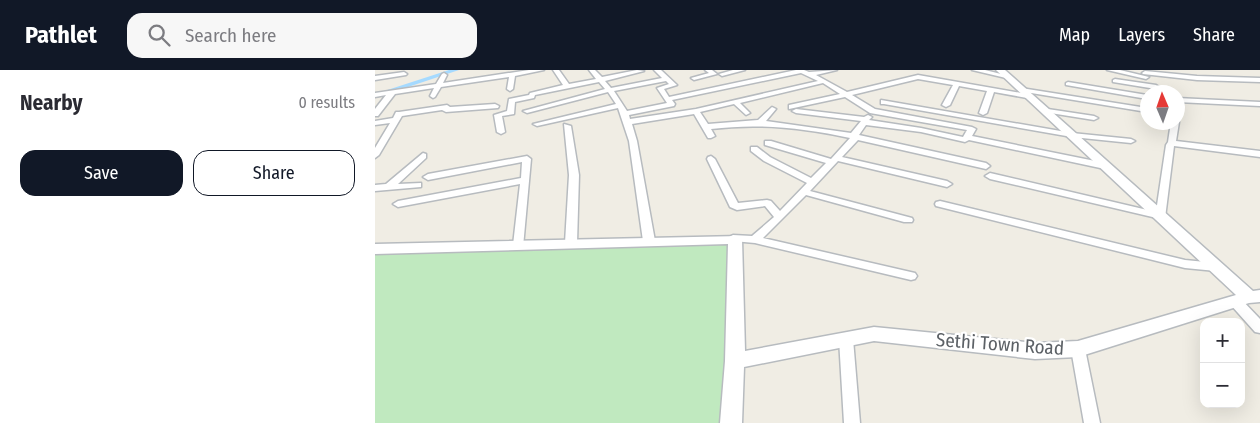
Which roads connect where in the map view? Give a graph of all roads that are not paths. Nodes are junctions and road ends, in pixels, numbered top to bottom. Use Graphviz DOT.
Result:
graph roads {
  1 [pos="541,70"];
  2 [pos="556,70"];
  3 [pos="595,70"];
  4 [pos="657,70"];
  5 [pos="708,70"];
  6 [pos="742,70"];
  7 [pos="834,70"];
  8 [pos="975,70"];
  9 [pos="1110,70"];
  10 [pos="641,71"];
  11 [pos="801,71"];
  12 [pos="1003,73"];
  13 [pos="1145,73"];
  14 [pos="404,74"];
  15 [pos="721,74"];
  16 [pos="810,74"];
  17 [pos="445,75"];
  18 [pos="512,75"];
  19 [pos="375,78"];
  20 [pos="695,78"];
  21 [pos="667,79"];
  22 [pos="600,80"];
  23 [pos="1260,80"];
  24 [pos="824,81"];
  25 [pos="1115,81"];
  26 [pos="957,83"];
  27 [pos="1068,84"];
  28 [pos="1154,85"];
  29 [pos="438,86"];
  30 [pos="567,86"];
  31 [pos="1140,86"];
  32 [pos="510,89"];
  33 [pos="609,90"];
  34 [pos="991,90"];
  35 [pos="391,93"];
  36 [pos="1024,93"];
  37 [pos="375,95"];
  38 [pos="844,95"];
  39 [pos="433,96"];
  40 [pos="1140,96"];
  41 [pos="668,99"];
  42 [pos="1185,100"];
  43 [pos="735,102"];
  44 [pos="884,102"];
  45 [pos="1260,104"];
  46 [pos="619,105"];
  47 [pos="946,105"];
  48 [pos="495,106"];
  49 [pos="377,108"];
  50 [pos="772,109"];
  51 [pos="1140,109"];
  52 [pos="1044,110"];
  53 [pos="527,111"];
  54 [pos="695,111"];
  55 [pos="873,111"];
  56 [pos="983,113"];
  57 [pos="375,114"];
  58 [pos="746,114"];
  59 [pos="626,118"];
  60 [pos="1095,118"];
  61 [pos="396,120"];
  62 [pos="865,120"];
  63 [pos="375,123"];
  64 [pos="760,123"];
  65 [pos="537,124"];
  66 [pos="567,126"];
  67 [pos="705,127"];
  68 [pos="1174,130"];
  69 [pos="501,132"];
  70 [pos="711,136"];
  71 [pos="967,136"];
  72 [pos="1071,136"];
  73 [pos="855,138"];
  74 [pos="1131,140"];
  75 [pos="768,143"];
  76 [pos="1172,143"];
  77 [pos="754,149"];
  78 [pos="1260,154"];
  79 [pos="375,155"];
  80 [pos="423,156"];
  81 [pos="711,159"];
  82 [pos="835,160"];
  83 [pos="1105,166"];
  84 [pos="428,177"];
  85 [pos="525,180"];
  86 [pos="813,183"];
  87 [pos="947,184"];
  88 [pos="417,185"];
  89 [pos="389,187"];
  90 [pos="375,188"];
  91 [pos="804,192"];
  92 [pos="398,204"];
  93 [pos="941,204"];
  94 [pos="1161,216"];
  95 [pos="780,217"];
  96 [pos="908,220"];
  97 [pos="733,238"];
  98 [pos="755,240"];
  99 [pos="649,241"];
  100 [pos="571,243"];
  101 [pos="519,245"];
  102 [pos="375,249"];
  103 [pos="1216,267"];
  104 [pos="911,276"];
  105 [pos="1248,298"];
  106 [pos="1260,328"];
  107 [pos="847,340"];
  108 [pos="1078,349"];
  109 [pos="735,361"];
  110 [pos="731,423"];
  111 [pos="852,423"];
  112 [pos="1092,423"];
  1 -- 18 [label="street"];
  2 -- 30 [label="street"];
  3 -- 22 [label="street"];
  4 -- 21 [label="street"];
  5 -- 20 [label="street"];
  6 -- 15 [label="street"];
  7 -- 16 [label="street"];
  8 -- 12 [label="street"];
  9 -- 13 [label="street"];
  10 -- 22 [label="street"];
  11 -- 16 [label="street"];
  11 -- 41 [label="street"];
  12 -- 36 [label="street"];
  13 -- 23 [label="street"];
  13 -- 28 [label="street"];
  14 -- 19 [label="street"];
  16 -- 24 [label="street"];
  17 -- 29 [label="street"];
  18 -- 29 [label="street"];
  18 -- 32 [label="street"];
  21 -- 33 [label="street"];
  21 -- 41 [label="street"];
  22 -- 30 [label="street"];
  22 -- 33 [label="street"];
  24 -- 38 [label="street"];
  24 -- 43 [label="street"];
  25 -- 31 [label="street"];
  26 -- 34 [label="street"];
  26 -- 38 [label="street"];
  26 -- 47 [label="street"];
  27 -- 40 [label="street"];
  29 -- 35 [label="street"];
  29 -- 39 [label="street"];
  30 -- 69 [label="street"];
  33 -- 46 [label="street"];
  33 -- 53 [label="street"];
  34 -- 36 [label="street"];
  34 -- 56 [label="street"];
  35 -- 37 [label="street"];
  35 -- 49 [label="street"];
  36 -- 51 [label="street"];
  36 -- 52 [label="street"];
  38 -- 55 [label="street"];
  38 -- 62 [label="street"];
  41 -- 59 [label="street"];
  42 -- 45 [label="street"];
  43 -- 54 [label="street"];
  43 -- 58 [label="street"];
  44 -- 72 [label="street"];
  46 -- 59 [label="street"];
  46 -- 65 [label="street"];
  48 -- 61 [label="street"];
  49 -- 57 [label="street"];
  50 -- 64 [label="street"];
  52 -- 60 [label="street"];
  52 -- 72 [label="street"];
  54 -- 59 [label="street"];
  54 -- 67 [label="street"];
  55 -- 62 [label="street"];
  55 -- 71 [label="street"];
  59 -- 99 [label="street"];
  61 -- 63 [label="street"];
  61 -- 79 [label="street"];
  62 -- 71 [label="street"];
  62 -- 73 [label="street"];
  64 -- 67 [label="street"];
  64 -- 73 [label="street"];
  66 -- 100 [label="street"];
  67 -- 70 [label="street"];
  68 -- 76 [label="street"];
  71 -- 83 [label="street"];
  72 -- 74 [label="street"];
  72 -- 83 [label="street"];
  73 -- 82 [label="street"];
  73 -- 94 [label="street"];
  75 -- 82 [label="street"];
  76 -- 78 [label="street"];
  76 -- 94 [label="street"];
  77 -- 86 [label="street"];
  80 -- 89 [label="street"];
  81 -- 95 [label="street"];
  82 -- 86 [label="street"];
  82 -- 87 [label="street"];
  83 -- 94 [label="street"];
  84 -- 85 [label="street"];
  85 -- 92 [label="street"];
  85 -- 101 [label="street"];
  86 -- 91 [label="street"];
  88 -- 89 [label="street"];
  89 -- 90 [label="street"];
  91 -- 95 [label="street"];
  91 -- 96 [label="street"];
  93 -- 103 [label="street"];
  94 -- 103 [label="street"];
  95 -- 98 [label="street"];
  97 -- 98 [label="street"];
  97 -- 99 [label="street"];
  97 -- 109 [label="street"];
  98 -- 104 [label="street"];
  99 -- 100 [label="street"];
  100 -- 101 [label="street"];
  101 -- 102 [label="street"];
  103 -- 105 [label="street"];
  105 -- 106 [label="street"];
  105 -- 108 [label="street, Sethi Town Road"];
  107 -- 108 [label="street, Sethi Town Road"];
  107 -- 109 [label="street, Sethi Town Road"];
  107 -- 111 [label="street"];
  108 -- 112 [label="street"];
  109 -- 110 [label="street"];
}
